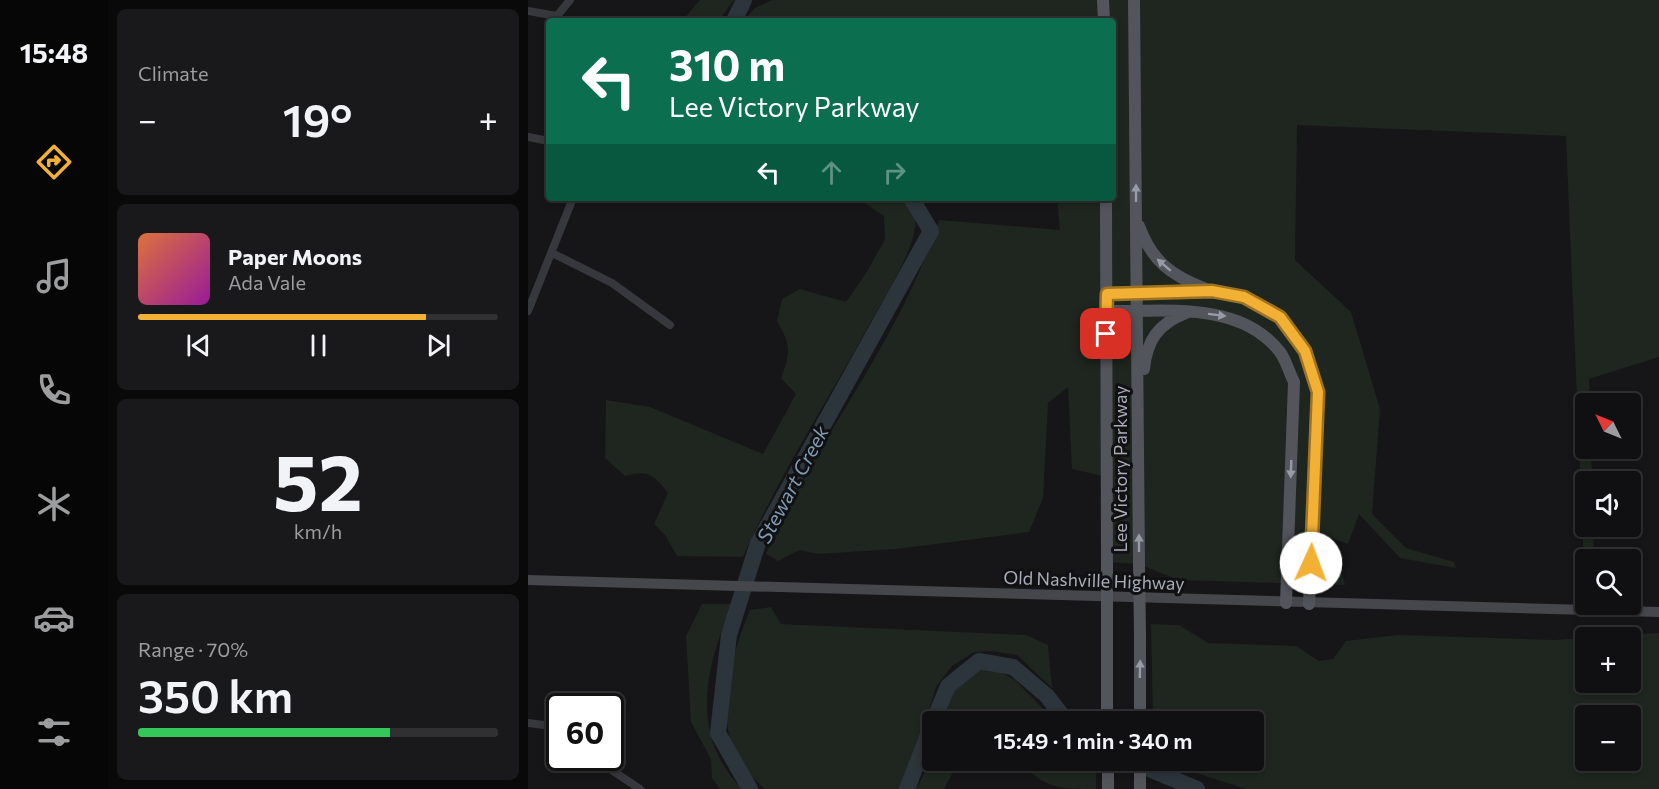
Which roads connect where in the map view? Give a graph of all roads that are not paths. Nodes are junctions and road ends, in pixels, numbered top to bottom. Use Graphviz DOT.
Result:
graph roads {
  1 [pos="570,0"];
  2 [pos="1103,0"];
  3 [pos="1134,0"];
  4 [pos="528,10"];
  5 [pos="555,18"];
  6 [pos="559,18"];
  7 [pos="1104,18"];
  8 [pos="528,137"];
  9 [pos="546,140"];
  10 [pos="572,201"];
  11 [pos="1106,201"];
  12 [pos="1136,218"];
  13 [pos="552,253"];
  14 [pos="531,290"];
  15 [pos="1212,291"];
  16 [pos="1107,294"];
  17 [pos="1136,294"];
  18 [pos="1106,310"];
  19 [pos="528,311"];
  20 [pos="1138,311"];
  21 [pos="1189,312"];
  22 [pos="670,325"];
  23 [pos="1138,478"];
  24 [pos="528,580"];
  25 [pos="1286,603"];
  26 [pos="1309,604"];
  27 [pos="1659,612"];
  28 [pos="1107,711"];
  29 [pos="1139,711"];
  30 [pos="528,723"];
  31 [pos="546,725"];
  32 [pos="613,771"];
  33 [pos="1108,771"];
  34 [pos="1140,771"];
  35 [pos="640,789"];
  36 [pos="1108,789"];
  37 [pos="1140,789"];
  1 -- 6 [label="street"];
  2 -- 7 [label="main road"];
  12 -- 3 [label="main road, Lee Victory Parkway, one-way"];
  4 -- 5 [label="street"];
  8 -- 9 [label="street"];
  10 -- 13 [label="street"];
  11 -- 16 [label="main road, Lee Victory Parkway"];
  15 -- 12 [label="main road, one-way"];
  12 -- 17 [label="main road, Lee Victory Parkway"];
  13 -- 14 [label="street"];
  13 -- 22 [label="street"];
  14 -- 19 [label="street"];
  15 -- 17 [label="main road"];
  15 -- 26 [label="main road"];
  16 -- 17 [label="main road"];
  16 -- 18 [label="main road, Lee Victory Parkway"];
  17 -- 20 [label="main road, Lee Victory Parkway"];
  18 -- 20 [label="main road"];
  18 -- 28 [label="main road, Lee Victory Parkway, bridge"];
  20 -- 21 [label="main road"];
  20 -- 23 [label="main road, Lee Victory Parkway"];
  21 -- 23 [label="main road"];
  21 -- 25 [label="main road, one-way"];
  29 -- 23 [label="main road, Lee Victory Parkway, one-way, bridge"];
  24 -- 25 [label="main road, Old Nashville Highway"];
  25 -- 26 [label="main road, Old Nashville Highway"];
  26 -- 27 [label="main road, Old Nashville Highway"];
  30 -- 31 [label="street"];
  32 -- 35 [label="street"];
  33 -- 36 [label="main road"];
  34 -- 37 [label="main road"];
}
